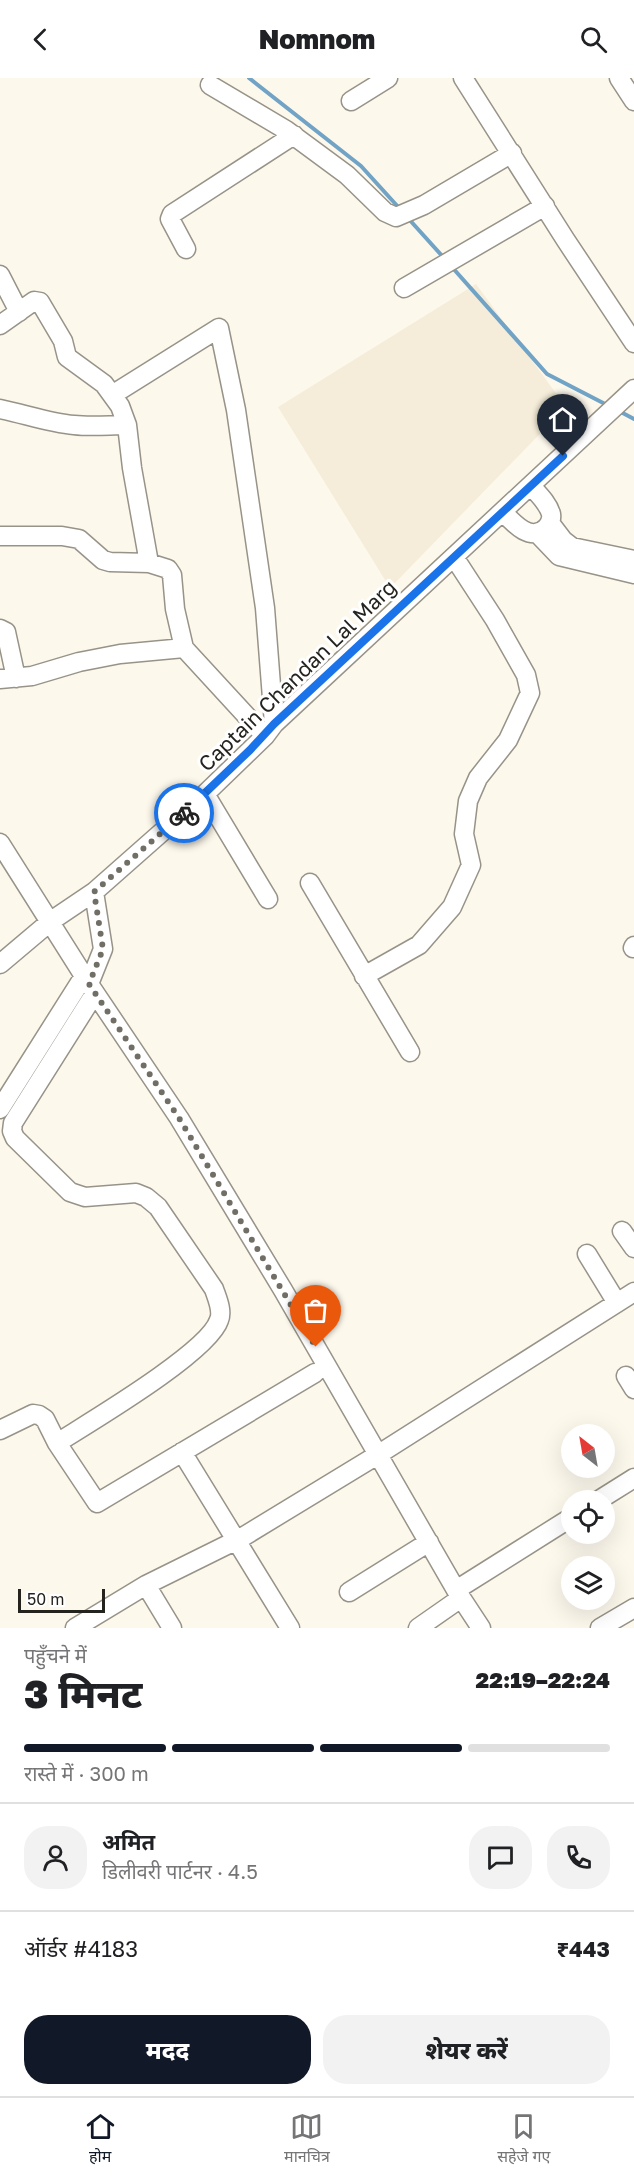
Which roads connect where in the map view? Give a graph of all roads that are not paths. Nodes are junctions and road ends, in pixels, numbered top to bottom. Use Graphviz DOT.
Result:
graph roads {
  1 [pos="388,78"];
  2 [pos="463,78"];
  3 [pos="619,78"];
  4 [pos="210,85"];
  5 [pos="351,101"];
  6 [pos="634,101"];
  7 [pos="294,135"];
  8 [pos="512,153"];
  9 [pos="545,206"];
  10 [pos="186,249"];
  11 [pos="0,275"];
  12 [pos="404,288"];
  13 [pos="19,312"];
  14 [pos="0,324"];
  15 [pos="634,343"];
  16 [pos="112,394"];
  17 [pos="630,396"];
  18 [pos="0,410"];
  19 [pos="127,425"];
  20 [pos="531,486"];
  21 [pos="503,512"];
  22 [pos="543,528"];
  23 [pos="0,536"];
  24 [pos="454,558"];
  25 [pos="634,560"];
  26 [pos="149,563"];
  27 [pos="634,574"];
  28 [pos="0,629"];
  29 [pos="184,648"];
  30 [pos="8,678"];
  31 [pos="270,730"];
  32 [pos="205,794"];
  33 [pos="0,843"];
  34 [pos="310,883"];
  35 [pos="94,892"];
  36 [pos="268,899"];
  37 [pos="51,921"];
  38 [pos="0,964"];
  39 [pos="364,976"];
  40 [pos="90,984"];
  41 [pos="410,1052"];
  42 [pos="0,1109"];
  43 [pos="622,1231"];
  44 [pos="634,1248"];
  45 [pos="587,1254"];
  46 [pos="634,1292"];
  47 [pos="617,1303"];
  48 [pos="315,1373"];
  49 [pos="0,1430"];
  50 [pos="57,1443"];
  51 [pos="182,1452"];
  52 [pos="379,1454"];
  53 [pos="634,1478"];
  54 [pos="615,1490"];
  55 [pos="561,1524"];
  56 [pos="236,1541"];
  57 [pos="429,1542"];
  58 [pos="146,1585"];
  59 [pos="349,1592"];
  60 [pos="459,1594"];
  61 [pos="634,1608"];
  62 [pos="75,1628"];
  63 [pos="172,1628"];
  64 [pos="290,1628"];
  65 [pos="418,1628"];
  66 [pos="481,1628"];
  67 [pos="600,1628"];
  1 -- 5 [label="street"];
  2 -- 8 [label="street"];
  3 -- 6 [label="street"];
  4 -- 7 [label="street"];
  7 -- 8 [label="street"];
  7 -- 10 [label="street"];
  8 -- 9 [label="street"];
  9 -- 12 [label="street"];
  9 -- 15 [label="street"];
  11 -- 13 [label="street"];
  13 -- 14 [label="street"];
  13 -- 16 [label="street"];
  16 -- 19 [label="street"];
  16 -- 31 [label="street"];
  17 -- 20 [label="street, Captain Chandan Lal Marg"];
  18 -- 19 [label="street"];
  19 -- 26 [label="street"];
  20 -- 21 [label="street, Captain Chandan Lal Marg"];
  20 -- 22 [label="street"];
  21 -- 22 [label="street"];
  21 -- 24 [label="street, Captain Chandan Lal Marg"];
  22 -- 25 [label="street"];
  22 -- 27 [label="street"];
  23 -- 26 [label="street"];
  24 -- 31 [label="street, Captain Chandan Lal Marg"];
  24 -- 39 [label="street"];
  26 -- 29 [label="street"];
  28 -- 30 [label="street"];
  29 -- 30 [label="street"];
  29 -- 31 [label="street"];
  31 -- 32 [label="street, Captain Chandan Lal Marg"];
  32 -- 35 [label="street, Captain Chandan Lal Marg"];
  32 -- 36 [label="street"];
  33 -- 37 [label="street"];
  34 -- 39 [label="street"];
  35 -- 37 [label="street, Captain Chandan Lal Marg"];
  35 -- 40 [label="street"];
  37 -- 38 [label="street, Captain Chandan Lal Marg"];
  37 -- 40 [label="street"];
  39 -- 41 [label="street"];
  40 -- 42 [label="street"];
  40 -- 50 [label="street"];
  40 -- 52 [label="street"];
  43 -- 44 [label="street"];
  45 -- 47 [label="street"];
  46 -- 47 [label="street"];
  47 -- 52 [label="street"];
  48 -- 51 [label="street"];
  49 -- 50 [label="street"];
  50 -- 51 [label="street"];
  51 -- 56 [label="street"];
  52 -- 56 [label="street"];
  52 -- 57 [label="street"];
  53 -- 54 [label="street"];
  55 -- 60 [label="street"];
  56 -- 58 [label="street"];
  56 -- 64 [label="street"];
  57 -- 59 [label="street"];
  57 -- 60 [label="street"];
  58 -- 62 [label="street"];
  58 -- 63 [label="street"];
  60 -- 65 [label="street"];
  60 -- 66 [label="street"];
  61 -- 67 [label="street"];
}
